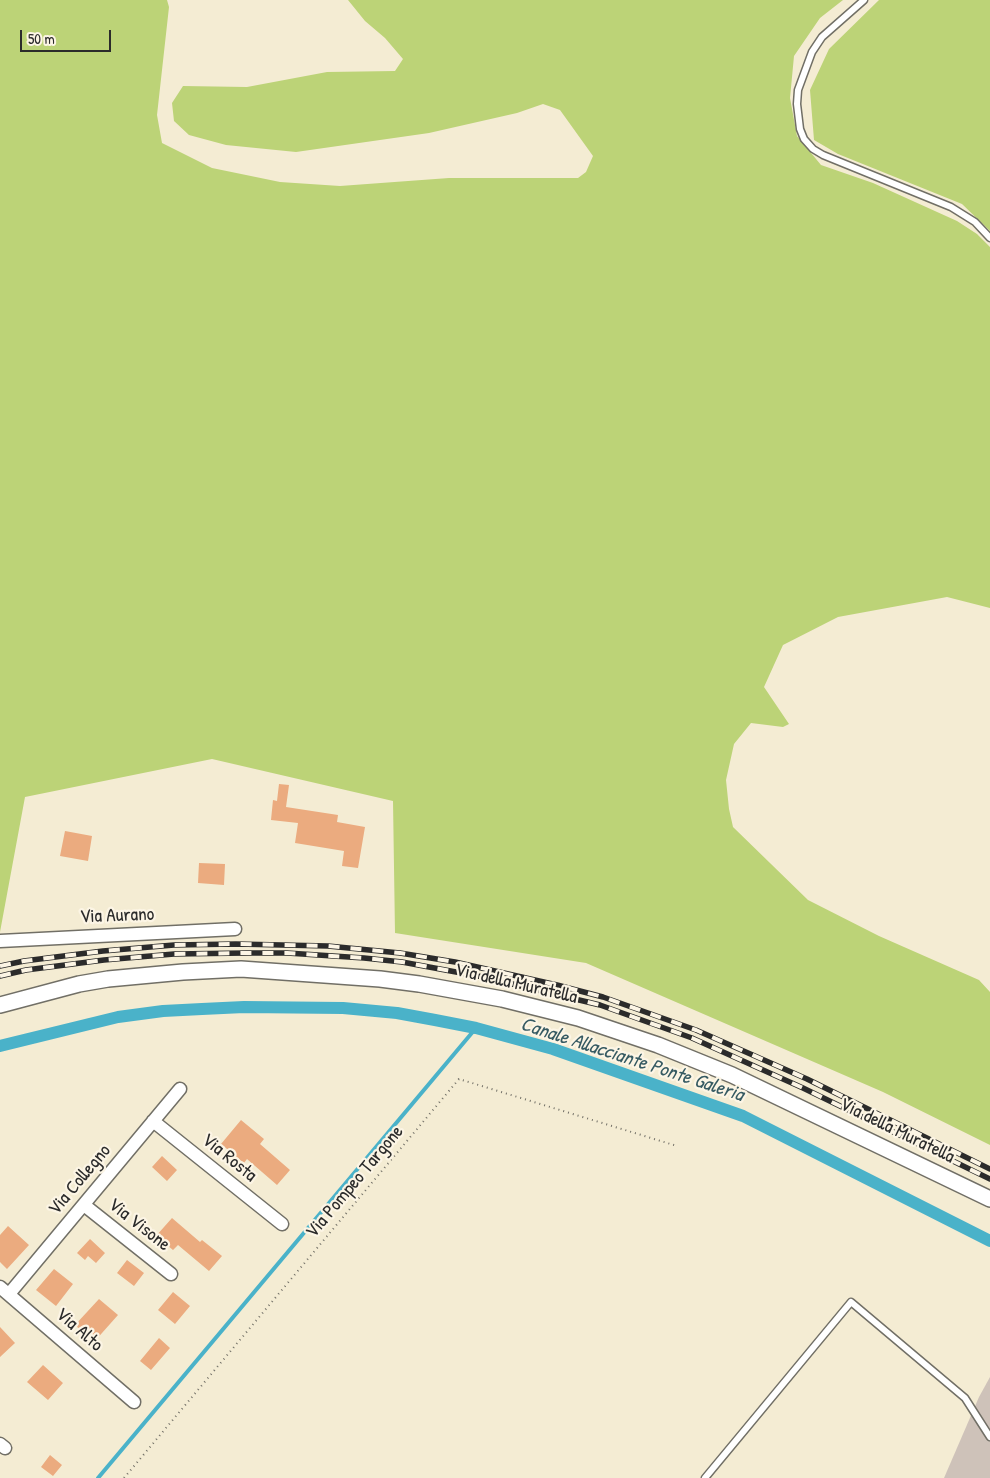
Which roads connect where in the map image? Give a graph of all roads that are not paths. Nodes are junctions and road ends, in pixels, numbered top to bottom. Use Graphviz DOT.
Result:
graph roads {
  1 [pos="864,0"];
  2 [pos="990,238"];
  3 [pos="235,929"];
  4 [pos="0,941"];
  5 [pos="0,1005"];
  6 [pos="180,1089"];
  7 [pos="153,1121"];
  8 [pos="990,1199"];
  9 [pos="84,1205"];
  10 [pos="282,1224"];
  11 [pos="171,1274"];
  12 [pos="4,1290"];
  13 [pos="134,1402"];
  14 [pos="990,1437"];
  15 [pos="704,1478"];
  1 -- 2 [label="lane"];
  3 -- 4 [label="street, Via Aurano"];
  5 -- 8 [label="street, Via della Muratella"];
  6 -- 7 [label="street, Via Collegno"];
  7 -- 9 [label="street, Via Collegno"];
  7 -- 10 [label="street, Via Rosta"];
  9 -- 11 [label="street, Via Visone"];
  9 -- 12 [label="street, Via Collegno"];
  12 -- 13 [label="street, Via Alto"];
  14 -- 15 [label="lane"];
}
